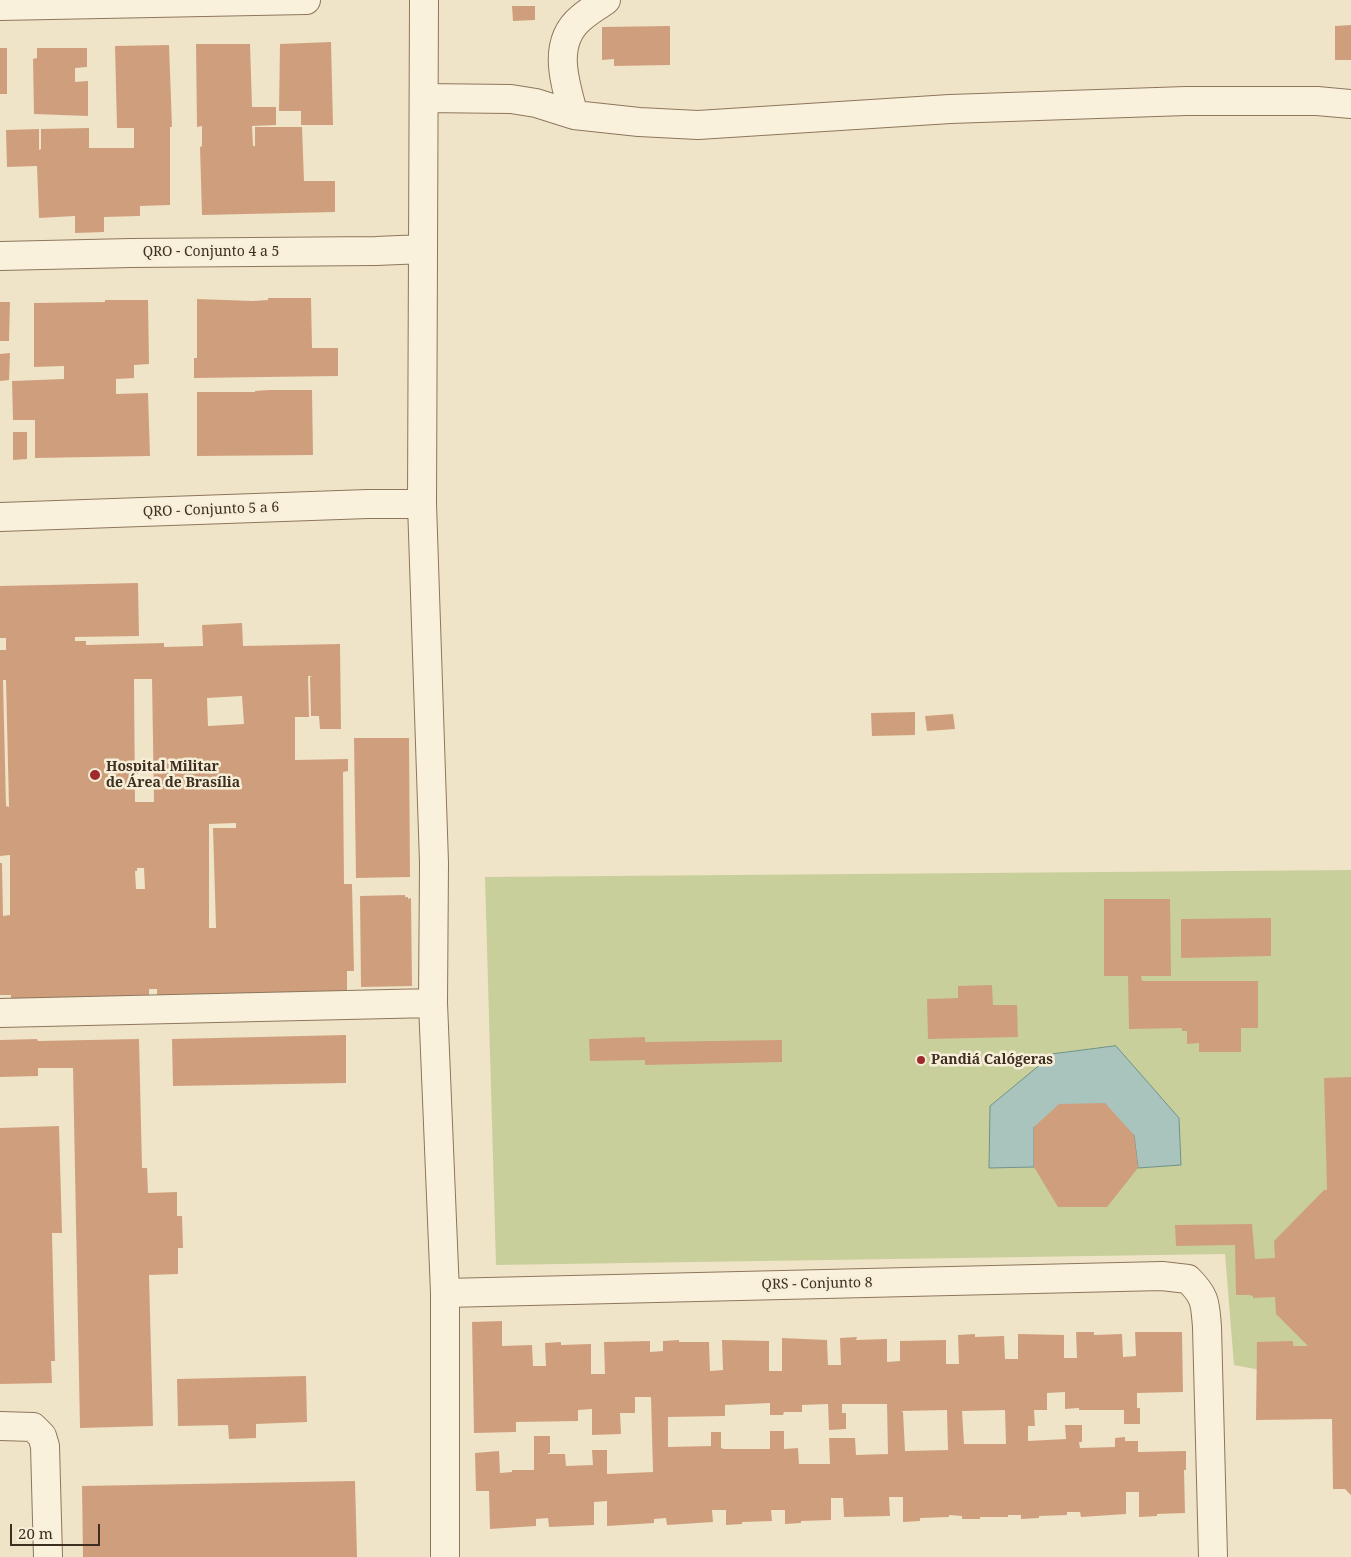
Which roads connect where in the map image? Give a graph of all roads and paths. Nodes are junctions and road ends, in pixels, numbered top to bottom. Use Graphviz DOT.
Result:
graph roads {
  1 [pos="306,0"];
  2 [pos="424,0"];
  3 [pos="606,0"];
  4 [pos="0,6"];
  5 [pos="424,98"];
  6 [pos="1351,104"];
  7 [pos="574,115"];
  8 [pos="423,249"];
  9 [pos="0,256"];
  10 [pos="422,504"];
  11 [pos="0,517"];
  12 [pos="433,1003"];
  13 [pos="0,1013"];
  14 [pos="445,1293"];
  15 [pos="0,1426"];
  16 [pos="48,1557"];
  17 [pos="445,1557"];
  18 [pos="1213,1557"];
  1 -- 4 [label="street"];
  2 -- 5 [label="street"];
  3 -- 7 [label="street"];
  5 -- 7 [label="street"];
  5 -- 8 [label="street"];
  6 -- 7 [label="street"];
  8 -- 9 [label="street, QRO - Conjunto 4 a 5"];
  8 -- 10 [label="street"];
  10 -- 11 [label="street, QRO - Conjunto 5 a 6"];
  10 -- 12 [label="street"];
  12 -- 13 [label="street"];
  12 -- 14 [label="street"];
  14 -- 17 [label="street"];
  14 -- 18 [label="street, QRS - Conjunto 8"];
  15 -- 16 [label="street"];
}
